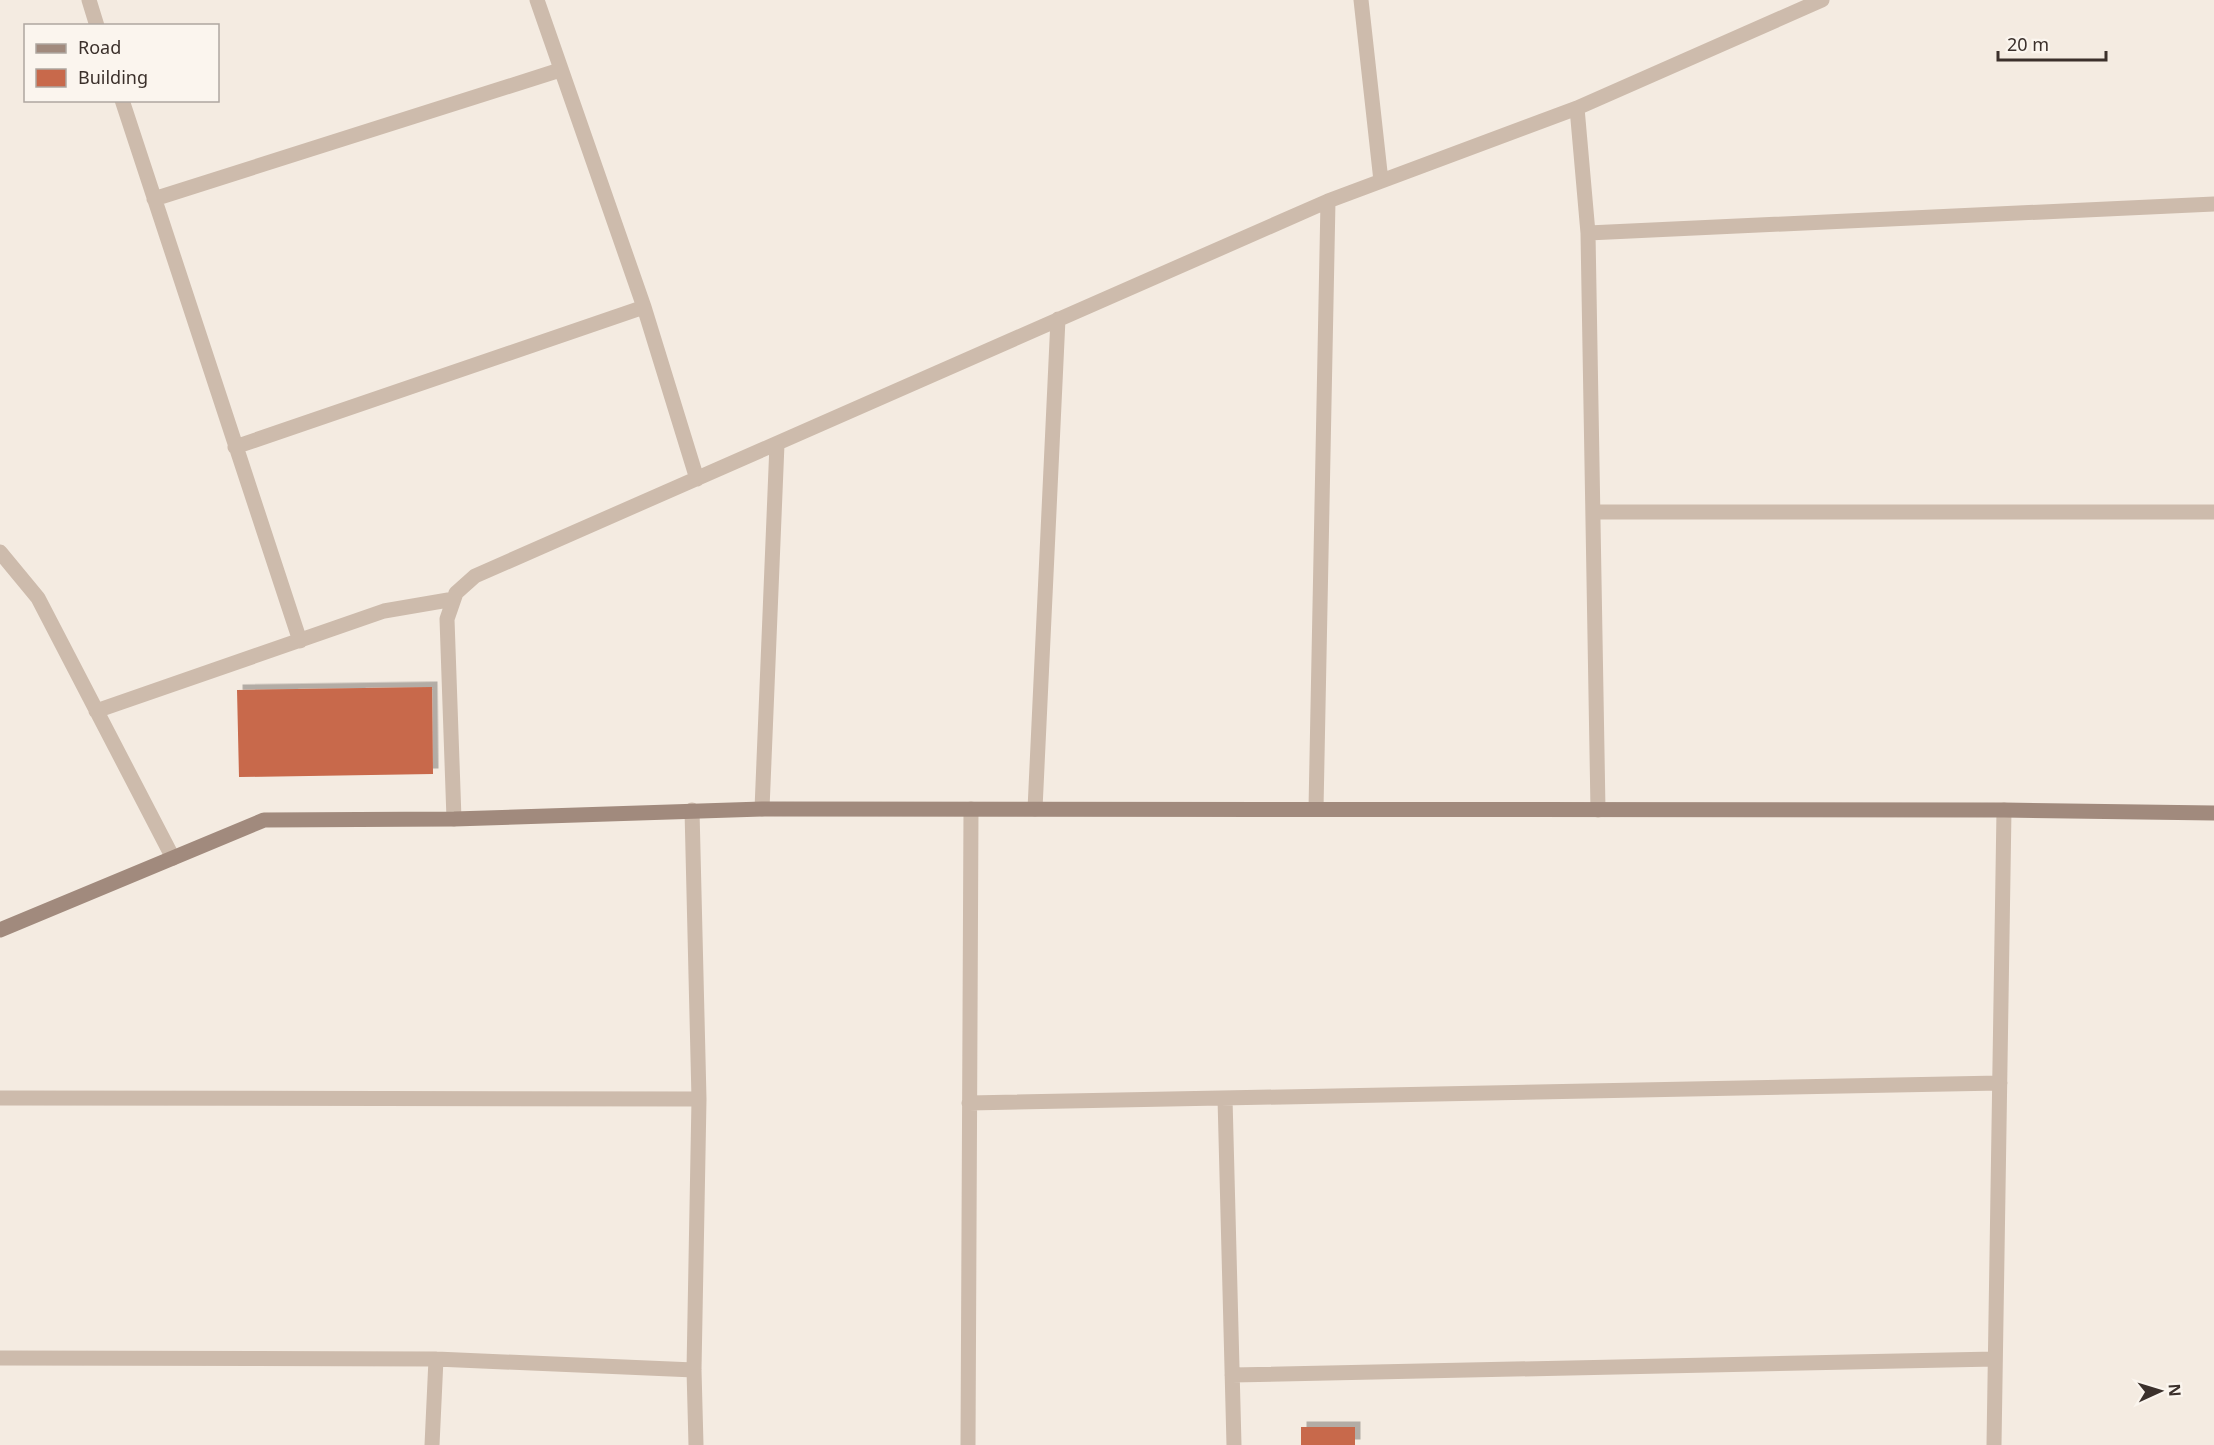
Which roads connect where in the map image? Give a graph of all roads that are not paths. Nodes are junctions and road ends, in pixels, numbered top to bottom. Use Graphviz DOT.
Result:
graph roads {
  1 [pos="89,0"];
  2 [pos="537,0"];
  3 [pos="1361,0"];
  4 [pos="1822,0"];
  5 [pos="97,24"];
  6 [pos="560,70"];
  7 [pos="123,102"];
  8 [pos="1577,108"];
  9 [pos="1381,181"];
  10 [pos="154,199"];
  11 [pos="1328,201"];
  12 [pos="2214,204"];
  13 [pos="1588,233"];
  14 [pos="644,307"];
  15 [pos="1058,319"];
  16 [pos="777,444"];
  17 [pos="235,447"];
  18 [pos="697,479"];
  19 [pos="1593,512"];
  20 [pos="2214,512"];
  21 [pos="0,552"];
  22 [pos="454,599"];
  23 [pos="300,641"];
  24 [pos="96,711"];
  25 [pos="762,809"];
  26 [pos="971,809"];
  27 [pos="1035,809"];
  28 [pos="1316,809"];
  29 [pos="692,810"];
  30 [pos="1598,810"];
  31 [pos="2004,810"];
  32 [pos="2214,813"];
  33 [pos="454,819"];
  34 [pos="173,858"];
  35 [pos="0,930"];
  36 [pos="2000,1083"];
  37 [pos="0,1098"];
  38 [pos="1225,1098"];
  39 [pos="699,1099"];
  40 [pos="969,1103"];
  41 [pos="0,1359"];
  42 [pos="436,1359"];
  43 [pos="1995,1359"];
  44 [pos="693,1370"];
  45 [pos="1232,1375"];
  46 [pos="432,1445"];
  47 [pos="696,1445"];
  48 [pos="968,1445"];
  49 [pos="1234,1445"];
  50 [pos="1994,1445"];
  1 -- 5 [label="street"];
  2 -- 6 [label="street"];
  3 -- 9 [label="street"];
  4 -- 8 [label="street"];
  6 -- 10 [label="street"];
  6 -- 14 [label="street"];
  7 -- 10 [label="street"];
  8 -- 9 [label="street"];
  8 -- 13 [label="street"];
  9 -- 11 [label="street"];
  10 -- 17 [label="street"];
  11 -- 15 [label="street"];
  11 -- 28 [label="street"];
  12 -- 13 [label="street"];
  13 -- 19 [label="street"];
  14 -- 17 [label="street"];
  14 -- 18 [label="street"];
  15 -- 16 [label="street"];
  15 -- 27 [label="street"];
  16 -- 18 [label="street"];
  16 -- 25 [label="street"];
  17 -- 23 [label="street"];
  18 -- 22 [label="street"];
  19 -- 20 [label="street"];
  19 -- 30 [label="street"];
  21 -- 24 [label="street"];
  22 -- 23 [label="street"];
  22 -- 33 [label="street"];
  23 -- 24 [label="street"];
  24 -- 34 [label="street"];
  25 -- 26 [label="street"];
  25 -- 29 [label="street"];
  26 -- 27 [label="street"];
  26 -- 40 [label="street"];
  27 -- 28 [label="street"];
  28 -- 30 [label="street"];
  29 -- 33 [label="street"];
  29 -- 39 [label="street"];
  30 -- 31 [label="street"];
  31 -- 32 [label="street"];
  31 -- 36 [label="street"];
  33 -- 34 [label="street"];
  34 -- 35 [label="street"];
  36 -- 38 [label="street"];
  36 -- 43 [label="street"];
  37 -- 39 [label="street"];
  38 -- 40 [label="street"];
  38 -- 45 [label="street"];
  39 -- 44 [label="street"];
  40 -- 48 [label="street"];
  41 -- 42 [label="street"];
  42 -- 44 [label="street"];
  42 -- 46 [label="street"];
  43 -- 45 [label="street"];
  43 -- 50 [label="street"];
  44 -- 47 [label="street"];
  45 -- 49 [label="street"];
}
